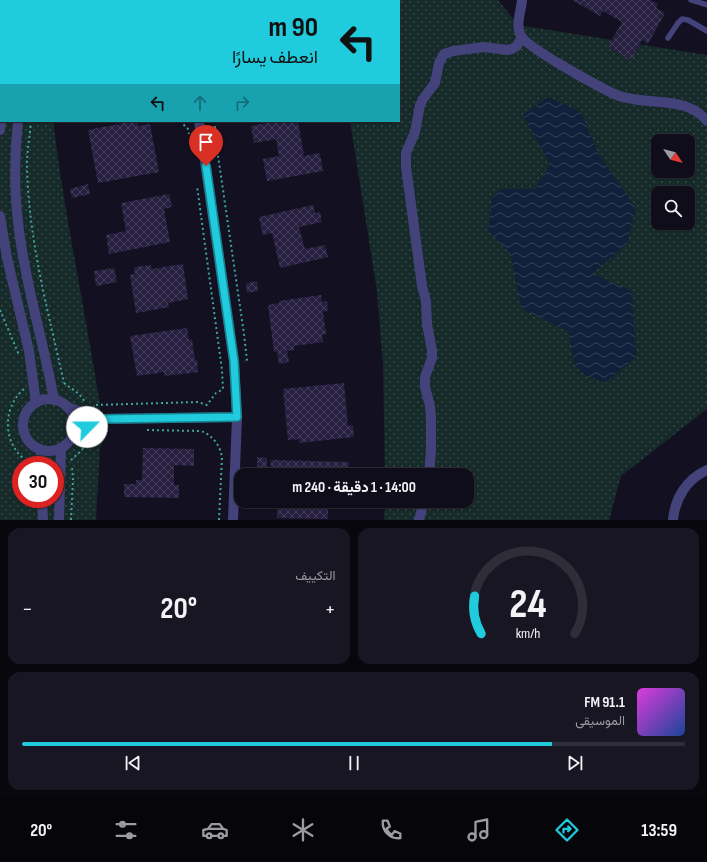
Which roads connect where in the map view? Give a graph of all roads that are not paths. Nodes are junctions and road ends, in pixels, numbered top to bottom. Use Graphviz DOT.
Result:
graph roads {
  1 [pos="522,0"];
  2 [pos="691,0"];
  3 [pos="707,5"];
  4 [pos="707,31"];
  5 [pos="522,38"];
  6 [pos="668,38"];
  7 [pos="707,121"];
  8 [pos="18,122"];
  9 [pos="199,122"];
  10 [pos="0,216"];
  11 [pos="54,400"];
  12 [pos="36,403"];
  13 [pos="67,407"];
  14 [pos="237,417"];
  15 [pos="102,419"];
  16 [pos="71,439"];
  17 [pos="61,448"];
  18 [pos="41,450"];
  19 [pos="41,456"];
  20 [pos="430,468"];
  21 [pos="707,470"];
  22 [pos="42,508"];
  23 [pos="423,508"];
  24 [pos="43,520"];
  25 [pos="59,520"];
  26 [pos="233,520"];
  27 [pos="420,520"];
  28 [pos="673,520"];
  1 -- 5 [label="street"];
  2 -- 3 [label="lane"];
  4 -- 6 [label="lane"];
  5 -- 7 [label="street"];
  5 -- 20 [label="street"];
  8 -- 11 [label="street"];
  9 -- 14 [label="street"];
  10 -- 12 [label="street"];
  11 -- 12 [label="street"];
  11 -- 13 [label="street"];
  12 -- 18 [label="street"];
  13 -- 15 [label="street"];
  13 -- 16 [label="street"];
  14 -- 15 [label="street"];
  14 -- 26 [label="street"];
  15 -- 16 [label="street"];
  16 -- 17 [label="street"];
  17 -- 18 [label="street"];
  17 -- 25 [label="street"];
  18 -- 19 [label="street"];
  21 -- 28 [label="street"];
  22 -- 24 [label="street"];
  23 -- 27 [label="street"];
}
